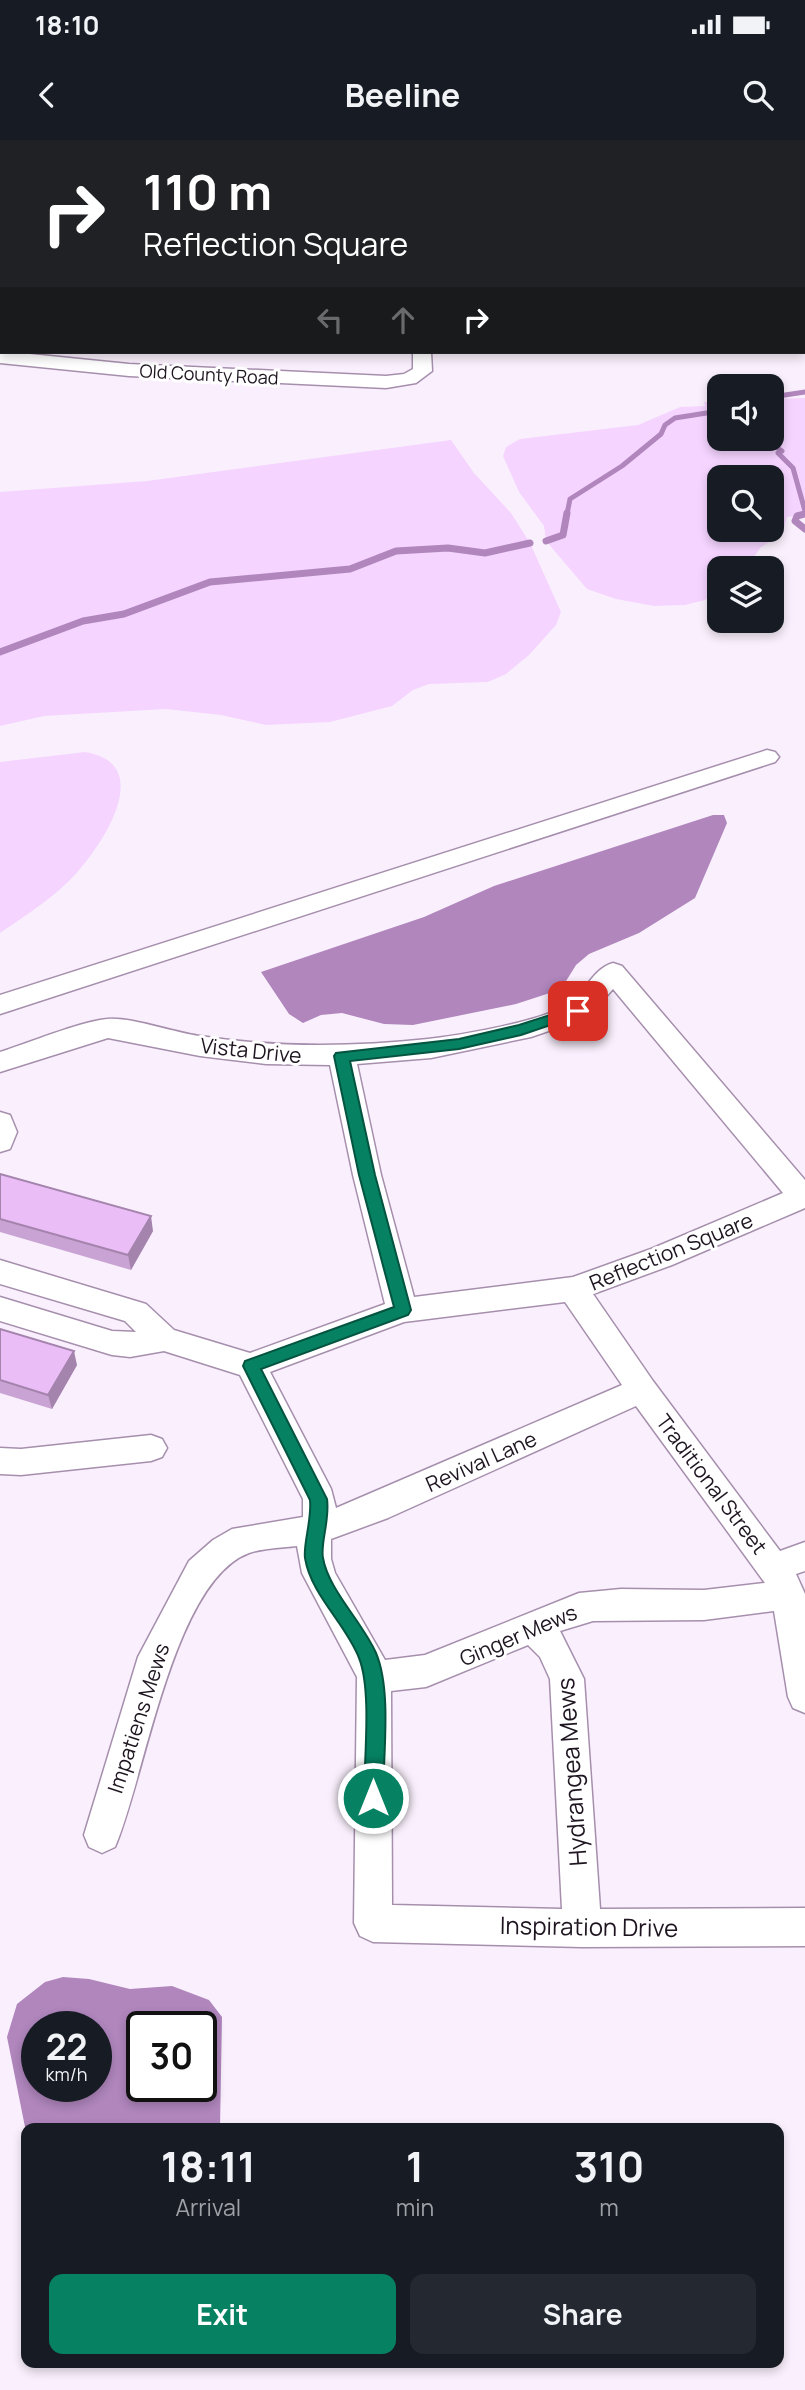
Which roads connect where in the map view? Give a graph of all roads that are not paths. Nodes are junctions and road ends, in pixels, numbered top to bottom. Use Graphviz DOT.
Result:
graph roads {
  1 [pos="76,354"];
  2 [pos="422,354"];
  3 [pos="0,357"];
  4 [pos="418,375"];
  5 [pos="767,757"];
  6 [pos="0,1005"];
  7 [pos="342,1056"];
  8 [pos="0,1062"];
  9 [pos="0,1122"];
  10 [pos="0,1142"];
  11 [pos="804,1196"];
  12 [pos="0,1272"];
  13 [pos="573,1289"];
  14 [pos="0,1309"];
  15 [pos="402,1310"];
  16 [pos="164,1339"];
  17 [pos="251,1366"];
  18 [pos="642,1390"];
  19 [pos="151,1448"];
  20 [pos="0,1461"];
  21 [pos="319,1529"];
  22 [pos="805,1556"];
  23 [pos="781,1580"];
  24 [pos="534,1628"];
  25 [pos="374,1677"];
  26 [pos="805,1698"];
  27 [pos="102,1835"];
  28 [pos="805,1927"];
  29 [pos="582,1928"];
  1 -- 4 [label="street, Old County Road"];
  2 -- 4 [label="street"];
  3 -- 4 [label="street, Old County Road"];
  5 -- 6 [label="street"];
  7 -- 8 [label="street, Vista Drive"];
  7 -- 11 [label="street, Vista Drive"];
  7 -- 15 [label="street"];
  9 -- 10 [label="street"];
  11 -- 13 [label="street, Reflection Square"];
  12 -- 16 [label="street"];
  13 -- 15 [label="street, Reflection Square"];
  13 -- 18 [label="street, Traditional Street"];
  14 -- 16 [label="street"];
  15 -- 17 [label="street, Reflection Square"];
  16 -- 17 [label="street"];
  17 -- 21 [label="street"];
  18 -- 21 [label="street, Revival Lane"];
  18 -- 23 [label="street, Traditional Street"];
  19 -- 20 [label="street"];
  21 -- 25 [label="street"];
  21 -- 27 [label="street, Impatiens Mews"];
  22 -- 23 [label="street"];
  23 -- 24 [label="street, Ginger Mews"];
  23 -- 26 [label="street, Traditional Street"];
  24 -- 25 [label="street, Ginger Mews"];
  24 -- 29 [label="street, Hydrangea Mews"];
  25 -- 29 [label="street, Inspiration Drive"];
  28 -- 29 [label="street, Inspiration Drive"];
}
